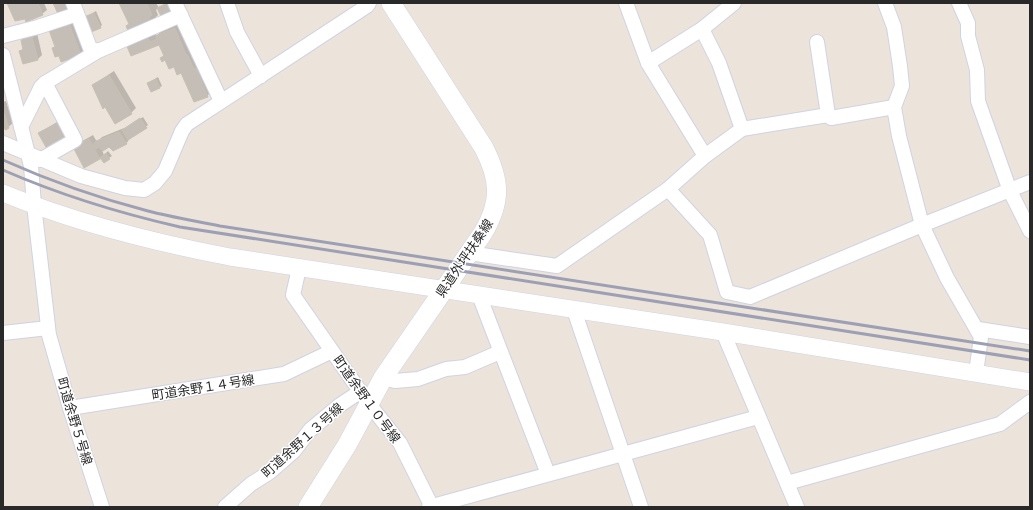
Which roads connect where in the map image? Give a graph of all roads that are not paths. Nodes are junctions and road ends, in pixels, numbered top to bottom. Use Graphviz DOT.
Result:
graph roads {
  1 [pos="227,3"];
  2 [pos="369,3"];
  3 [pos="391,3"];
  4 [pos="626,3"];
  5 [pos="734,3"];
  6 [pos="885,3"];
  7 [pos="959,3"];
  8 [pos="75,9"];
  9 [pos="178,9"];
  10 [pos="702,29"];
  11 [pos="3,36"];
  12 [pos="817,42"];
  13 [pos="98,51"];
  14 [pos="3,55"];
  15 [pos="648,63"];
  16 [pos="261,76"];
  17 [pos="45,83"];
  18 [pos="221,102"];
  19 [pos="894,106"];
  20 [pos="828,115"];
  21 [pos="21,127"];
  22 [pos="742,129"];
  23 [pos="3,143"];
  24 [pos="705,156"];
  25 [pos="34,157"];
  26 [pos="1030,182"];
  27 [pos="668,190"];
  28 [pos="1010,191"];
  29 [pos="3,193"];
  30 [pos="34,205"];
  31 [pos="922,225"];
  32 [pos="1030,231"];
  33 [pos="469,253"];
  34 [pos="299,268"];
  35 [pos="444,290"];
  36 [pos="479,295"];
  37 [pos="574,310"];
  38 [pos="978,329"];
  39 [pos="48,331"];
  40 [pos="723,332"];
  41 [pos="3,333"];
  42 [pos="1030,337"];
  43 [pos="332,351"];
  44 [pos="500,352"];
  45 [pos="976,373"];
  46 [pos="383,378"];
  47 [pos="1023,381"];
  48 [pos="1030,394"];
  49 [pos="365,398"];
  50 [pos="1030,402"];
  51 [pos="70,408"];
  52 [pos="758,417"];
  53 [pos="624,454"];
  54 [pos="548,474"];
  55 [pos="787,483"];
  56 [pos="102,507"];
  57 [pos="225,507"];
  58 [pos="308,507"];
  59 [pos="431,507"];
  60 [pos="641,507"];
  61 [pos="797,507"];
  1 -- 16 [label="street"];
  2 -- 16 [label="street"];
  3 -- 33 [label="main road, 県道外坪扶桑線"];
  4 -- 15 [label="street"];
  5 -- 10 [label="street"];
  6 -- 19 [label="street"];
  7 -- 28 [label="street"];
  8 -- 11 [label="street"];
  8 -- 13 [label="street"];
  9 -- 13 [label="street"];
  9 -- 18 [label="street"];
  10 -- 15 [label="street"];
  10 -- 22 [label="street"];
  12 -- 20 [label="street"];
  13 -- 17 [label="street"];
  14 -- 21 [label="street, 町道余野５号線"];
  15 -- 24 [label="street"];
  16 -- 18 [label="street"];
  17 -- 21 [label="street"];
  17 -- 25 [label="street"];
  18 -- 25 [label="street"];
  19 -- 20 [label="street"];
  19 -- 31 [label="street"];
  20 -- 22 [label="street"];
  21 -- 25 [label="street, 町道余野５号線"];
  22 -- 24 [label="street"];
  23 -- 25 [label="street"];
  24 -- 27 [label="street"];
  25 -- 30 [label="street, 町道余野５号線"];
  26 -- 28 [label="street"];
  27 -- 31 [label="street"];
  27 -- 33 [label="street"];
  28 -- 31 [label="street"];
  28 -- 32 [label="street"];
  29 -- 30 [label="street"];
  30 -- 34 [label="street"];
  30 -- 39 [label="street, 町道余野５号線"];
  31 -- 38 [label="street"];
  33 -- 35 [label="main road, 県道外坪扶桑線"];
  34 -- 35 [label="street"];
  34 -- 43 [label="street, 町道余野１０号線"];
  35 -- 36 [label="street"];
  35 -- 46 [label="main road, 県道外坪扶桑線"];
  36 -- 37 [label="street"];
  36 -- 44 [label="street"];
  37 -- 40 [label="street"];
  37 -- 53 [label="street"];
  38 -- 42 [label="street"];
  38 -- 45 [label="street"];
  39 -- 41 [label="street"];
  39 -- 51 [label="street, 町道余野５号線"];
  40 -- 45 [label="street"];
  40 -- 52 [label="street"];
  43 -- 49 [label="street, 町道余野１０号線"];
  43 -- 51 [label="street, 町道余野１４号線"];
  44 -- 46 [label="street"];
  44 -- 54 [label="street"];
  45 -- 47 [label="street"];
  46 -- 49 [label="main road, 県道外坪扶桑線"];
  47 -- 48 [label="street"];
  49 -- 57 [label="street, 町道余野１３号線"];
  49 -- 58 [label="main road, 県道外坪扶桑線"];
  49 -- 59 [label="street, 町道余野１０号線"];
  50 -- 55 [label="street"];
  51 -- 56 [label="street, 町道余野５号線"];
  52 -- 53 [label="street"];
  52 -- 55 [label="street"];
  53 -- 54 [label="street"];
  53 -- 60 [label="street"];
  54 -- 59 [label="street"];
  55 -- 61 [label="street"];
}
